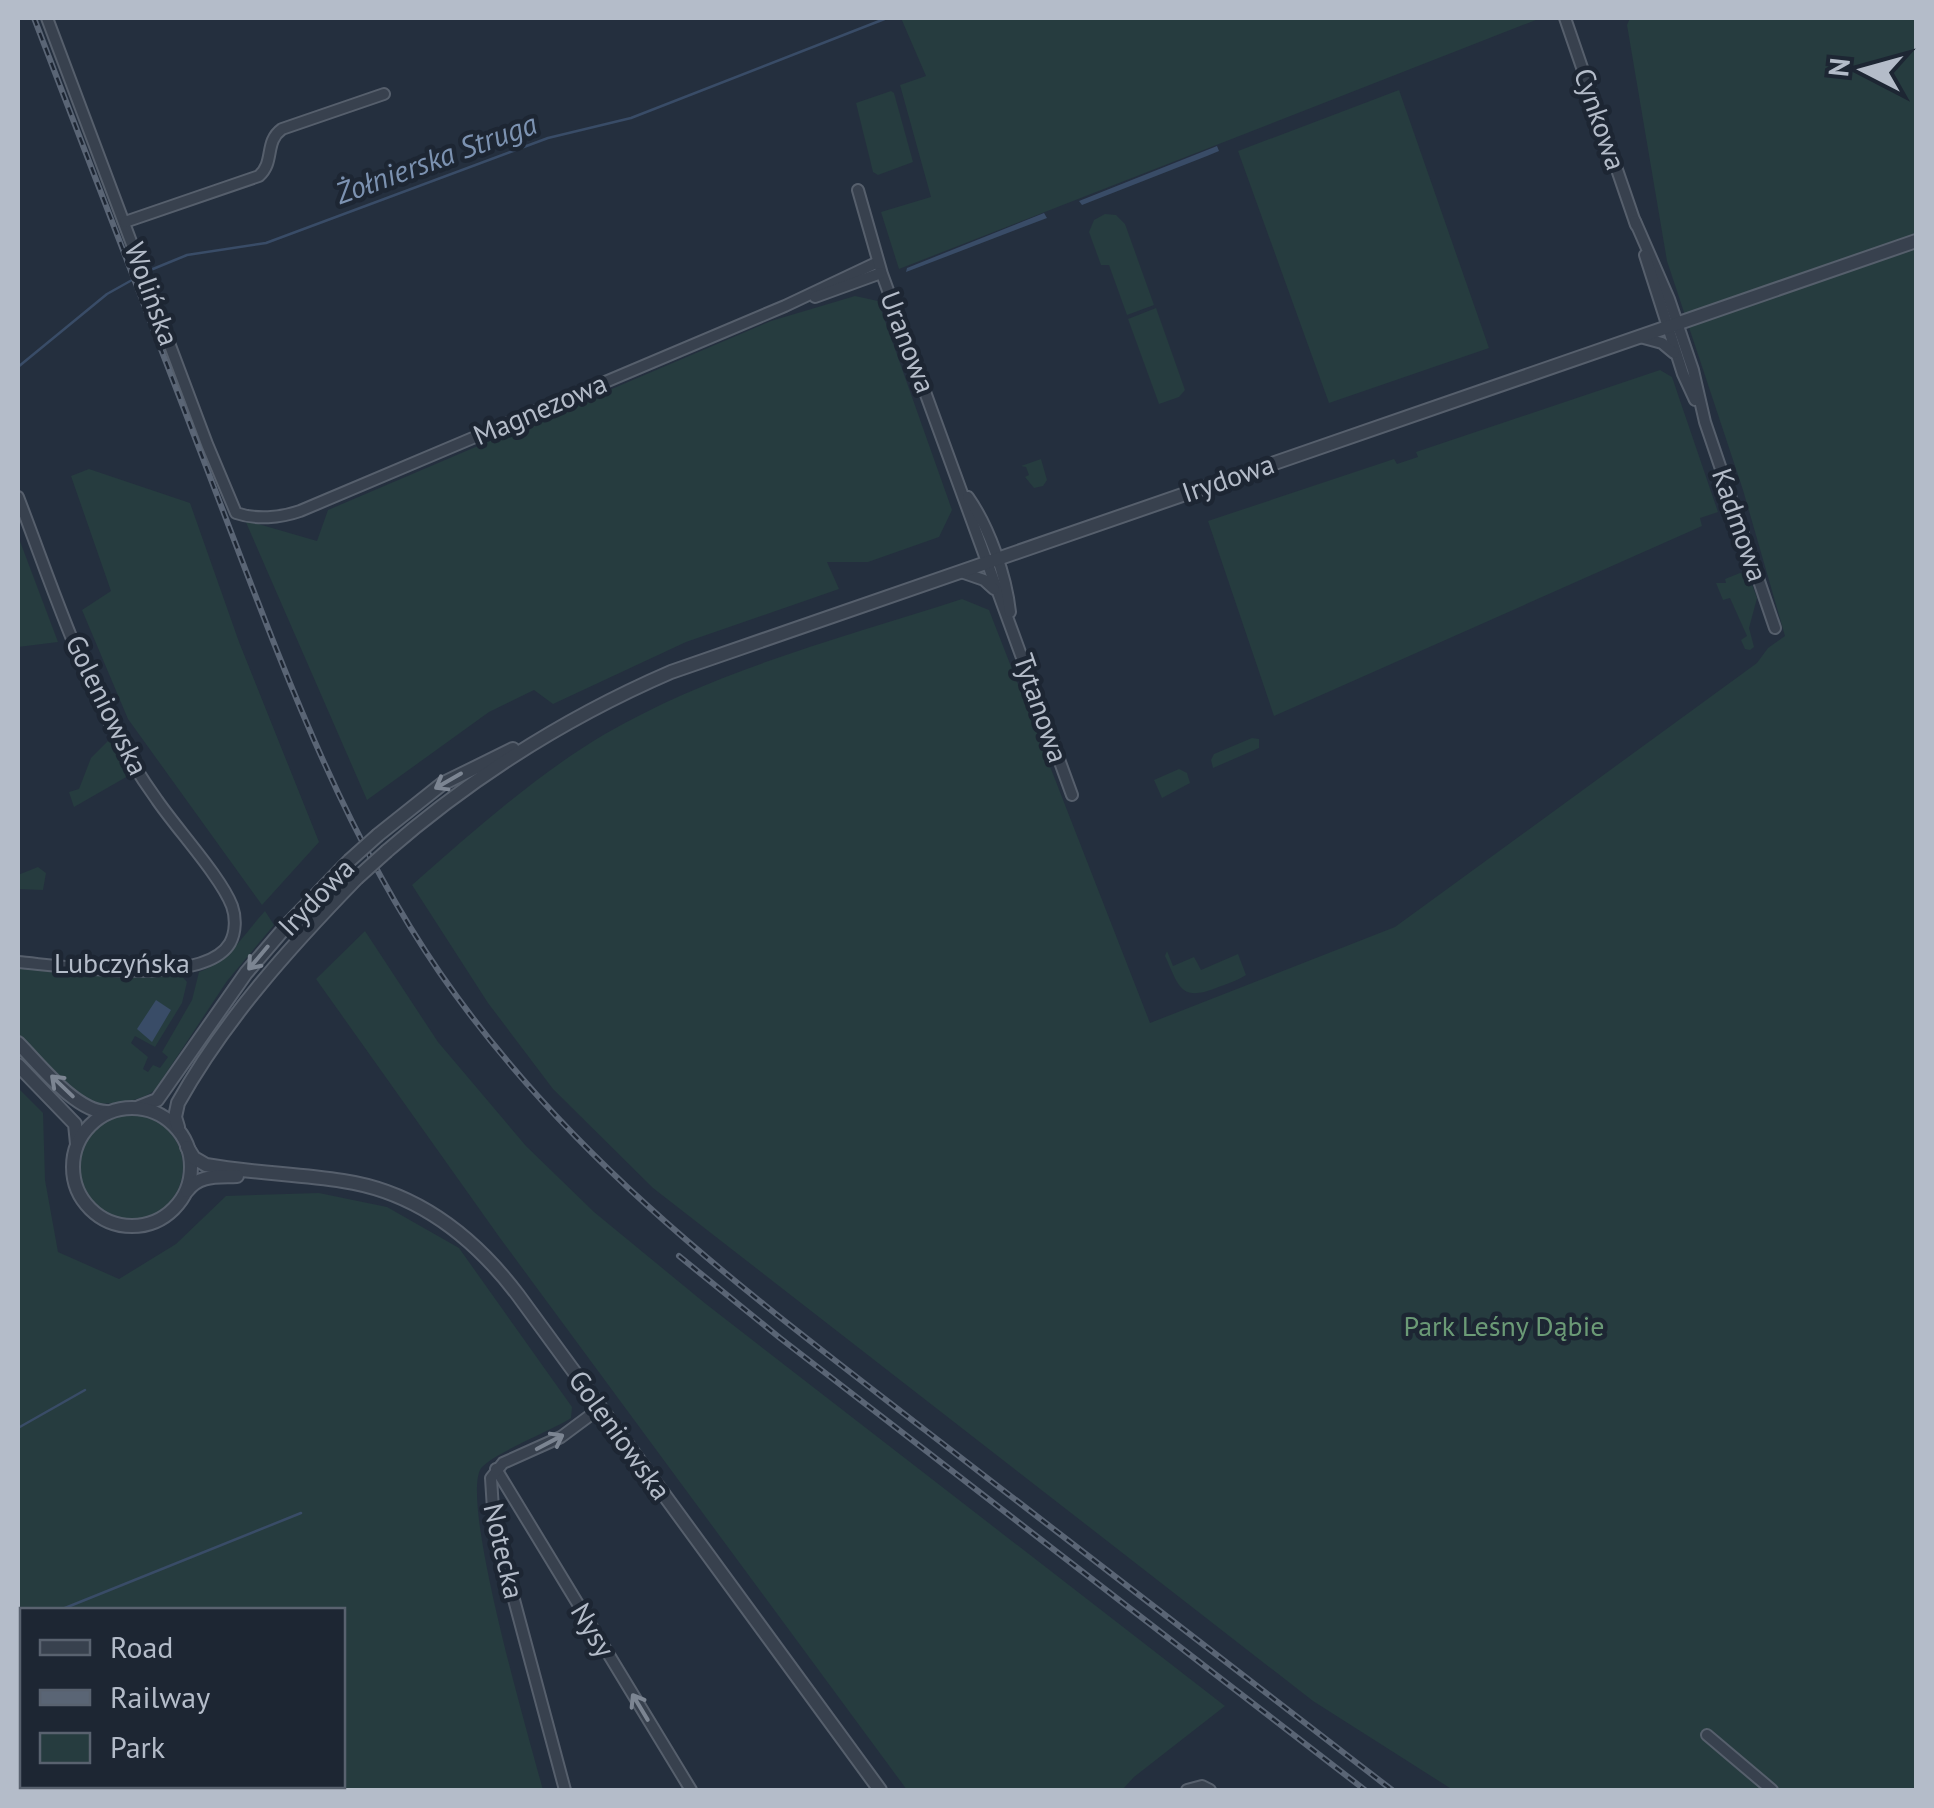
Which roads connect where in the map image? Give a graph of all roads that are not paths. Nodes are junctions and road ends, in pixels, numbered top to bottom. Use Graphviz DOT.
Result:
graph roads {
  1 [pos="47,18"];
  2 [pos="1565,18"];
  3 [pos="384,94"];
  4 [pos="858,190"];
  5 [pos="125,222"];
  6 [pos="1916,241"];
  7 [pos="880,268"];
  8 [pos="1672,325"];
  9 [pos="1639,337"];
  10 [pos="1678,359"];
  11 [pos="1706,422"];
  12 [pos="18,497"];
  13 [pos="296,513"];
  14 [pos="989,560"];
  15 [pos="955,571"];
  16 [pos="996,593"];
  17 [pos="1011,620"];
  18 [pos="1775,628"];
  19 [pos="547,734"];
  20 [pos="1072,795"];
  21 [pos="227,897"];
  22 [pos="18,962"];
  23 [pos="18,1043"];
  24 [pos="18,1066"];
  25 [pos="132,1108"];
  26 [pos="114,1111"];
  27 [pos="184,1140"];
  28 [pos="76,1150"];
  29 [pos="290,1176"];
  30 [pos="186,1192"];
  31 [pos="600,1408"];
  32 [pos="496,1469"];
  33 [pos="1707,1735"];
  34 [pos="1190,1788"];
  35 [pos="565,1790"];
  36 [pos="690,1790"];
  37 [pos="880,1790"];
  38 [pos="1210,1790"];
  39 [pos="1772,1790"];
  1 -- 5 [label="street, Wolińska"];
  2 -- 8 [label="street, Cynkowa"];
  3 -- 5 [label="street"];
  4 -- 7 [label="street, Uranowa"];
  5 -- 13 [label="street, Wolińska"];
  6 -- 8 [label="street, Irydowa"];
  7 -- 13 [label="street, Magnezowa"];
  7 -- 14 [label="street, Uranowa"];
  8 -- 9 [label="street, Irydowa"];
  8 -- 10 [label="street, Kadmowa"];
  8 -- 11 [label="street, Kadmowa"];
  9 -- 10 [label="street"];
  9 -- 14 [label="street, Irydowa"];
  10 -- 11 [label="street, Kadmowa"];
  11 -- 18 [label="street, Kadmowa"];
  12 -- 21 [label="street, Goleniowska"];
  14 -- 15 [label="street, Irydowa"];
  14 -- 16 [label="street, Tytanowa"];
  14 -- 17 [label="street, Tytanowa"];
  15 -- 16 [label="street"];
  15 -- 19 [label="street, Irydowa"];
  16 -- 17 [label="street, Tytanowa"];
  17 -- 20 [label="street, Tytanowa"];
  19 -- 25 [label="street, Irydowa, one-way, bridge"];
  19 -- 27 [label="street, Irydowa, bridge"];
  21 -- 22 [label="street, Lubczyńska"];
  26 -- 23 [label="street, one-way"];
  24 -- 28 [label="street"];
  25 -- 26 [label="street"];
  25 -- 27 [label="street"];
  26 -- 28 [label="street"];
  27 -- 29 [label="street, Goleniowska"];
  27 -- 30 [label="street"];
  28 -- 30 [label="street"];
  29 -- 30 [label="street, Goleniowska"];
  29 -- 31 [label="street, Goleniowska"];
  32 -- 31 [label="street, Notecka, one-way"];
  31 -- 37 [label="street, Goleniowska"];
  32 -- 35 [label="street, Notecka"];
  36 -- 32 [label="street, Nysy, one-way"];
  33 -- 39 [label="street"];
  34 -- 38 [label="street"];
}
